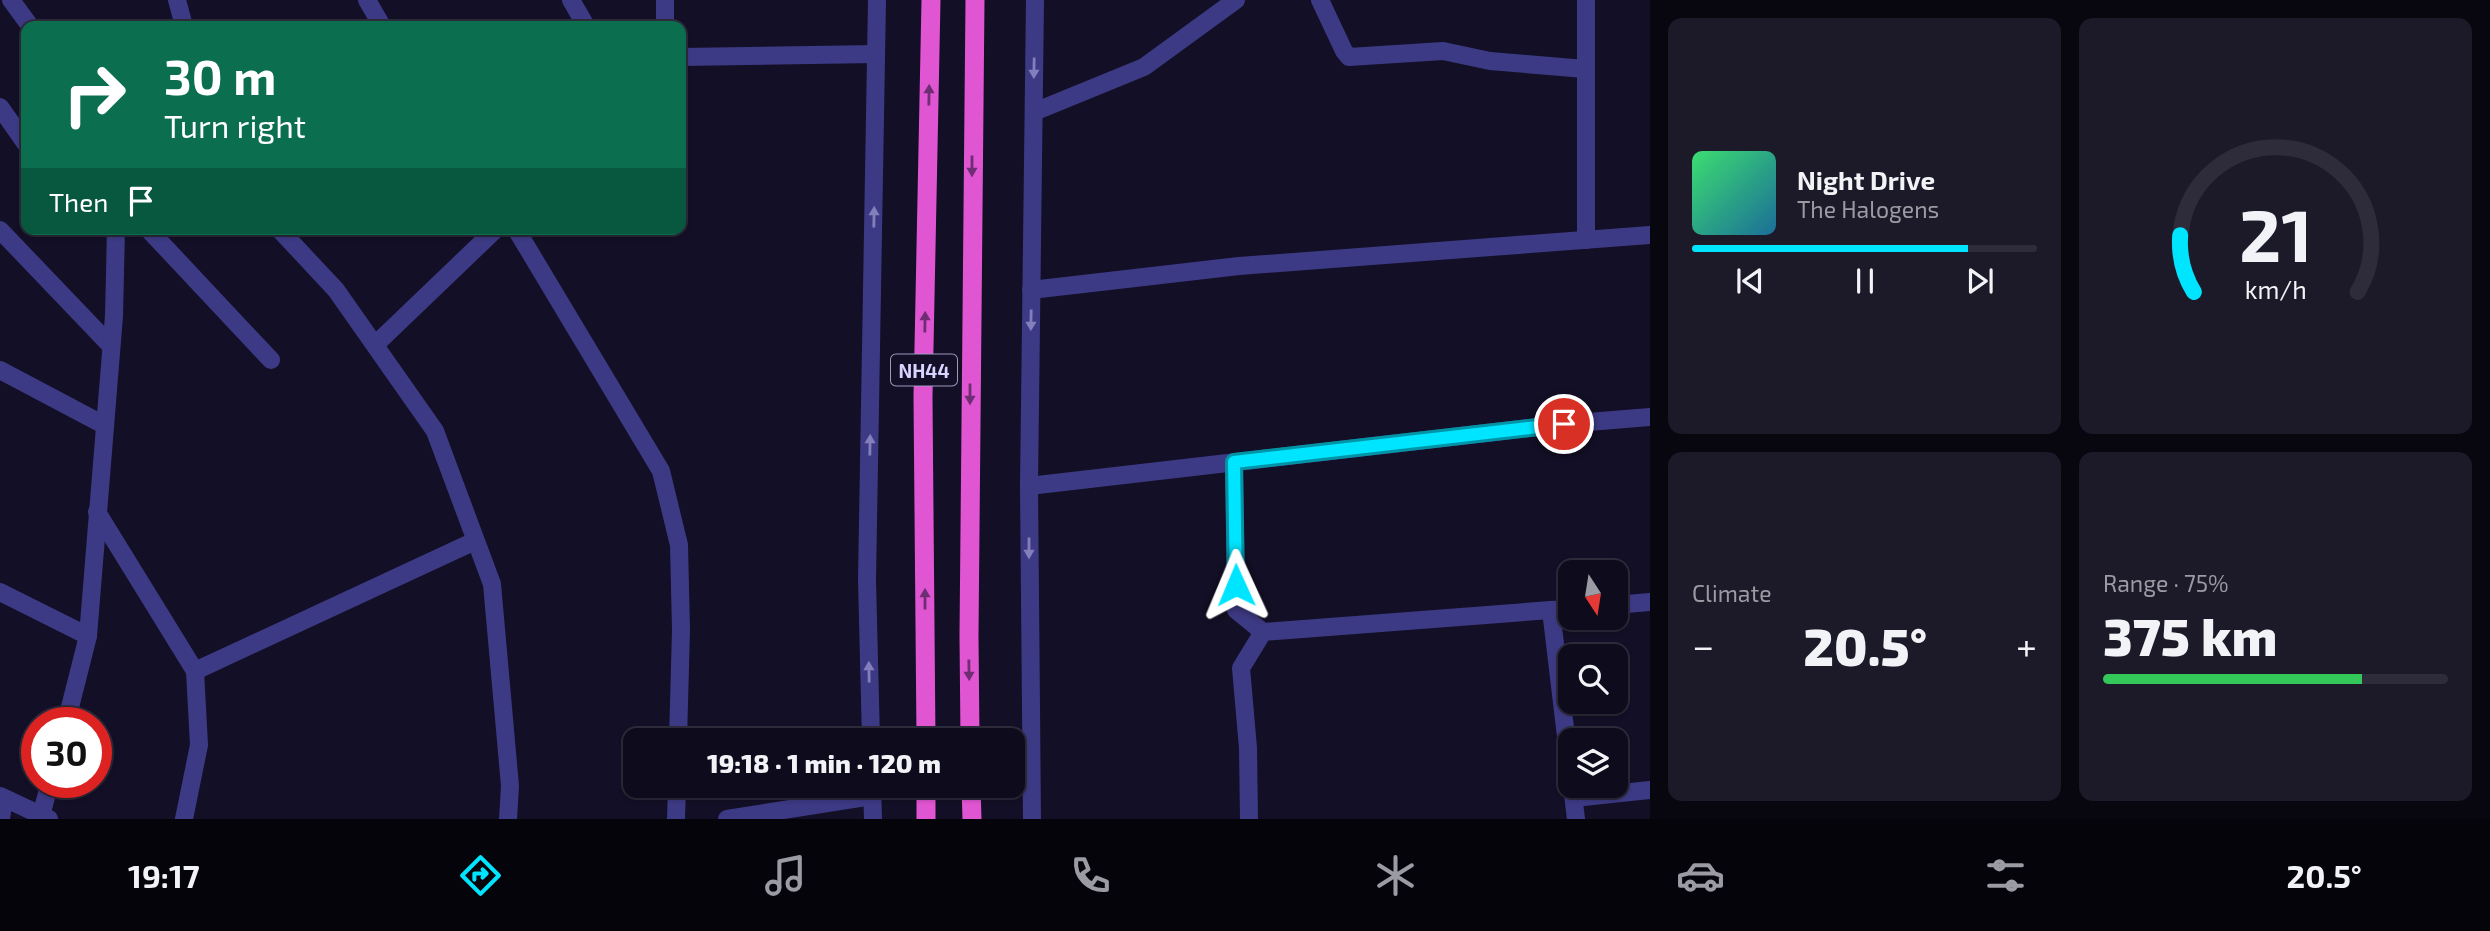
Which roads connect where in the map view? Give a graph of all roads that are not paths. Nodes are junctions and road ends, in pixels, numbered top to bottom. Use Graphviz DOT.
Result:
graph roads {
  1 [pos="11,0"];
  2 [pos="177,0"];
  3 [pos="367,0"];
  4 [pos="571,0"];
  5 [pos="665,0"];
  6 [pos="877,0"];
  7 [pos="931,0"];
  8 [pos="975,0"];
  9 [pos="1035,0"];
  10 [pos="1236,0"];
  11 [pos="1320,0"];
  12 [pos="1586,0"];
  13 [pos="26,21"];
  14 [pos="183,21"];
  15 [pos="379,21"];
  16 [pos="583,21"];
  17 [pos="665,21"];
  18 [pos="876,54"];
  19 [pos="686,57"];
  20 [pos="1585,69"];
  21 [pos="0,107"];
  22 [pos="1034,112"];
  23 [pos="21,137"];
  24 [pos="0,230"];
  25 [pos="116,235"];
  26 [pos="154,235"];
  27 [pos="285,235"];
  28 [pos="490,235"];
  29 [pos="520,235"];
  30 [pos="1650,235"];
  31 [pos="1586,240"];
  32 [pos="1031,290"];
  33 [pos="375,345"];
  34 [pos="111,346"];
  35 [pos="271,360"];
  36 [pos="0,370"];
  37 [pos="1650,417"];
  38 [pos="104,425"];
  39 [pos="1234,462"];
  40 [pos="1029,486"];
  41 [pos="97,512"];
  42 [pos="475,541"];
  43 [pos="0,592"];
  44 [pos="1650,602"];
  45 [pos="1628,604"];
  46 [pos="1551,610"];
  47 [pos="1558,610"];
  48 [pos="1263,632"];
  49 [pos="88,636"];
  50 [pos="195,671"];
  51 [pos="69,707"];
  52 [pos="678,728"];
  53 [pos="871,728"];
  54 [pos="926,728"];
  55 [pos="970,728"];
  56 [pos="1565,728"];
  57 [pos="1650,790"];
  58 [pos="1628,791"];
  59 [pos="2,797"];
  60 [pos="48,798"];
  61 [pos="677,798"];
  62 [pos="836,798"];
  63 [pos="872,798"];
  64 [pos="926,798"];
  65 [pos="971,798"];
  66 [pos="1574,798"];
  67 [pos="45,818"];
  68 [pos="1,819"];
  69 [pos="184,819"];
  70 [pos="508,819"];
  71 [pos="676,819"];
  72 [pos="727,819"];
  73 [pos="873,819"];
  74 [pos="926,819"];
  75 [pos="972,819"];
  76 [pos="1032,819"];
  77 [pos="1249,819"];
  78 [pos="1576,819"];
  1 -- 13 [label="street"];
  2 -- 14 [label="street"];
  3 -- 15 [label="street"];
  4 -- 16 [label="street"];
  5 -- 17 [label="street"];
  6 -- 18 [label="street"];
  54 -- 7 [label="highway, NH44, one-way"];
  8 -- 55 [label="highway, NH44, one-way"];
  9 -- 22 [label="street, one-way"];
  10 -- 22 [label="street"];
  11 -- 20 [label="street"];
  12 -- 20 [label="street"];
  18 -- 19 [label="street"];
  53 -- 18 [label="street, one-way"];
  20 -- 31 [label="street"];
  21 -- 23 [label="street"];
  22 -- 32 [label="street"];
  24 -- 34 [label="street"];
  25 -- 34 [label="street"];
  26 -- 35 [label="street"];
  27 -- 33 [label="street"];
  28 -- 33 [label="street"];
  29 -- 52 [label="street"];
  30 -- 31 [label="street"];
  31 -- 32 [label="street"];
  32 -- 40 [label="street, one-way"];
  33 -- 42 [label="street"];
  34 -- 38 [label="street"];
  36 -- 38 [label="street"];
  37 -- 39 [label="street"];
  38 -- 41 [label="street"];
  39 -- 40 [label="street"];
  39 -- 48 [label="street"];
  40 -- 76 [label="street, one-way"];
  41 -- 49 [label="street"];
  41 -- 50 [label="street"];
  42 -- 50 [label="street"];
  42 -- 70 [label="street"];
  43 -- 49 [label="street"];
  44 -- 45 [label="street"];
  46 -- 47 [label="street"];
  46 -- 48 [label="street"];
  46 -- 56 [label="street"];
  48 -- 77 [label="street"];
  49 -- 51 [label="street"];
  50 -- 69 [label="street"];
  57 -- 58 [label="street"];
  59 -- 67 [label="street"];
  59 -- 68 [label="street"];
  60 -- 67 [label="street"];
  61 -- 71 [label="street"];
  62 -- 72 [label="street"];
  63 -- 73 [label="street"];
  64 -- 74 [label="highway"];
  65 -- 75 [label="highway"];
  66 -- 78 [label="street"];
}
